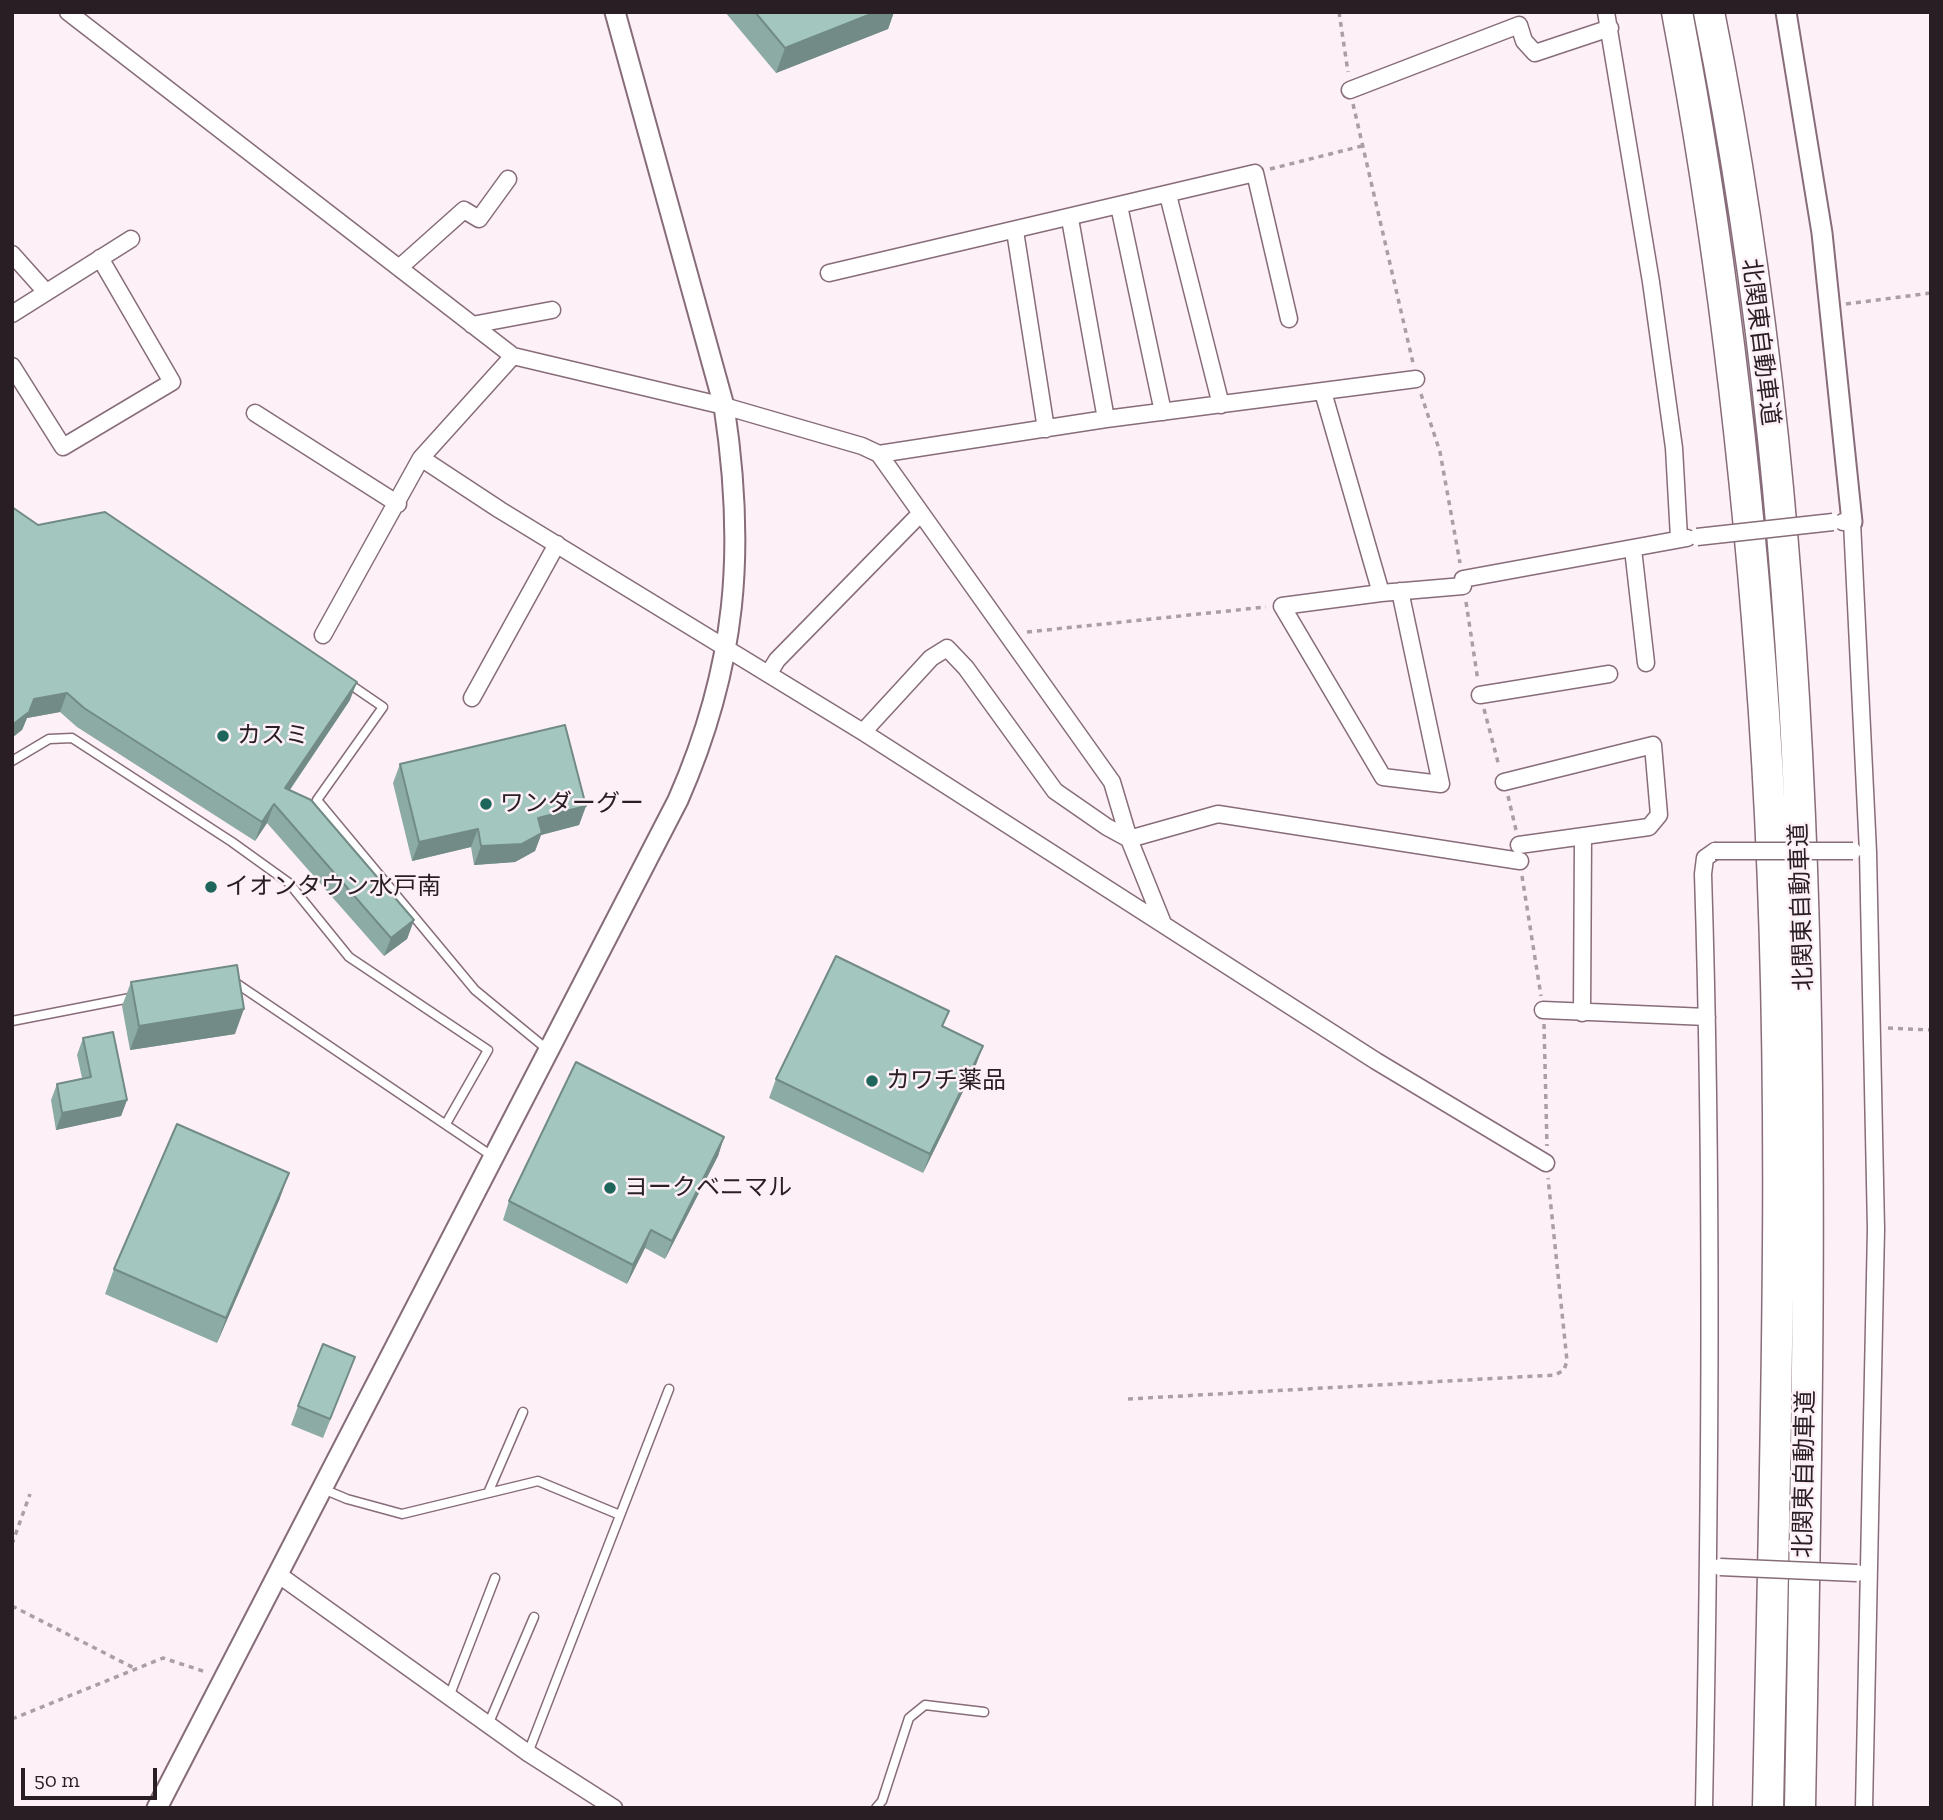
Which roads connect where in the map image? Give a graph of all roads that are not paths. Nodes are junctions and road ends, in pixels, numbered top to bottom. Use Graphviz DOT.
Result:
graph roads {
  1 [pos="68,12"];
  2 [pos="614,12"];
  3 [pos="1677,12"];
  4 [pos="1709,12"];
  5 [pos="1786,12"];
  6 [pos="1608,20"];
  7 [pos="1350,90"];
  8 [pos="509,179"];
  9 [pos="1168,195"];
  10 [pos="1119,206"];
  11 [pos="1070,219"];
  12 [pos="1015,231"];
  13 [pos="131,239"];
  14 [pos="12,254"];
  15 [pos="100,258"];
  16 [pos="398,268"];
  17 [pos="829,273"];
  18 [pos="46,292"];
  19 [pos="552,310"];
  20 [pos="12,314"];
  21 [pos="1289,319"];
  22 [pos="472,325"];
  23 [pos="513,356"];
  24 [pos="12,366"];
  25 [pos="1416,379"];
  26 [pos="1323,392"];
  27 [pos="1222,405"];
  28 [pos="724,406"];
  29 [pos="1164,412"];
  30 [pos="255,413"];
  31 [pos="1107,419"];
  32 [pos="1046,429"];
  33 [pos="879,454"];
  34 [pos="421,458"];
  35 [pos="398,504"];
  36 [pos="921,513"];
  37 [pos="1843,522"];
  38 [pos="1679,538"];
  39 [pos="557,544"];
  40 [pos="1633,548"];
  41 [pos="1400,591"];
  42 [pos="1381,593"];
  43 [pos="323,635"];
  44 [pos="727,647"];
  45 [pos="1646,663"];
  46 [pos="769,674"];
  47 [pos="1609,674"];
  48 [pos="337,676"];
  49 [pos="1480,695"];
  50 [pos="472,698"];
  51 [pos="863,732"];
  52 [pos="12,761"];
  53 [pos="1504,782"];
  54 [pos="1583,837"];
  55 [pos="1129,839"];
  56 [pos="1861,852"];
  57 [pos="1162,921"];
  58 [pos="217,981"];
  59 [pos="147,995"];
  60 [pos="1543,1010"];
  61 [pos="1582,1013"];
  62 [pos="1707,1017"];
  63 [pos="12,1021"];
  64 [pos="549,1051"];
  65 [pos="447,1122"];
  66 [pos="494,1157"];
  67 [pos="1546,1163"];
  68 [pos="669,1389"];
  69 [pos="523,1412"];
  70 [pos="323,1489"];
  71 [pos="488,1493"];
  72 [pos="620,1515"];
  73 [pos="1715,1566"];
  74 [pos="1863,1573"];
  75 [pos="279,1574"];
  76 [pos="495,1578"];
  77 [pos="534,1617"];
  78 [pos="450,1697"];
  79 [pos="984,1712"];
  80 [pos="488,1725"];
  81 [pos="528,1754"];
  82 [pos="157,1808"];
  83 [pos="614,1808"];
  84 [pos="876,1808"];
  85 [pos="1704,1808"];
  86 [pos="1768,1808"];
  87 [pos="1800,1808"];
  88 [pos="1864,1808"];
  1 -- 16 [label="street"];
  2 -- 28 [label="street"];
  3 -- 86 [label="highway, 北関東自動車道"];
  4 -- 87 [label="highway, 北関東自動車道"];
  5 -- 37 [label="street"];
  6 -- 7 [label="street"];
  6 -- 38 [label="street"];
  8 -- 16 [label="street"];
  9 -- 10 [label="street"];
  9 -- 21 [label="street"];
  9 -- 27 [label="street"];
  10 -- 11 [label="street"];
  10 -- 29 [label="street"];
  11 -- 12 [label="street"];
  11 -- 31 [label="street"];
  12 -- 17 [label="street"];
  12 -- 32 [label="street"];
  13 -- 15 [label="street"];
  14 -- 18 [label="street"];
  15 -- 18 [label="street"];
  15 -- 24 [label="street"];
  16 -- 22 [label="street"];
  18 -- 20 [label="street"];
  19 -- 22 [label="street"];
  22 -- 23 [label="street"];
  23 -- 28 [label="street"];
  23 -- 34 [label="street"];
  25 -- 26 [label="street"];
  26 -- 27 [label="street"];
  26 -- 42 [label="street"];
  27 -- 29 [label="street"];
  28 -- 33 [label="street"];
  28 -- 44 [label="street"];
  29 -- 31 [label="street"];
  30 -- 35 [label="street"];
  31 -- 32 [label="street"];
  32 -- 33 [label="street"];
  33 -- 36 [label="street"];
  34 -- 35 [label="street"];
  34 -- 39 [label="street"];
  35 -- 43 [label="street"];
  36 -- 46 [label="street"];
  36 -- 55 [label="street"];
  37 -- 38 [label="street, bridge"];
  37 -- 56 [label="street"];
  38 -- 40 [label="street"];
  39 -- 44 [label="street"];
  39 -- 50 [label="street"];
  40 -- 41 [label="street"];
  40 -- 45 [label="street"];
  41 -- 42 [label="street"];
  41 -- 42 [label="street"];
  44 -- 46 [label="street"];
  44 -- 64 [label="street"];
  46 -- 51 [label="street"];
  47 -- 49 [label="street"];
  48 -- 64 [label="lane"];
  51 -- 55 [label="street"];
  51 -- 57 [label="street"];
  52 -- 65 [label="lane"];
  53 -- 54 [label="street"];
  54 -- 55 [label="street"];
  54 -- 61 [label="street"];
  55 -- 57 [label="street"];
  56 -- 62 [label="street, bridge"];
  56 -- 74 [label="street"];
  57 -- 67 [label="street"];
  58 -- 65 [label="lane"];
  59 -- 63 [label="lane"];
  60 -- 61 [label="street"];
  61 -- 62 [label="street"];
  62 -- 73 [label="street"];
  64 -- 66 [label="street"];
  65 -- 66 [label="lane"];
  66 -- 70 [label="street"];
  68 -- 72 [label="lane"];
  69 -- 71 [label="lane"];
  70 -- 71 [label="lane"];
  70 -- 75 [label="street"];
  71 -- 72 [label="lane"];
  72 -- 81 [label="lane"];
  73 -- 74 [label="street, bridge"];
  73 -- 85 [label="street"];
  74 -- 88 [label="street"];
  75 -- 78 [label="street"];
  75 -- 82 [label="street"];
  76 -- 78 [label="lane"];
  77 -- 80 [label="lane"];
  78 -- 80 [label="street"];
  79 -- 84 [label="lane"];
  80 -- 81 [label="street"];
  81 -- 83 [label="street"];
}
